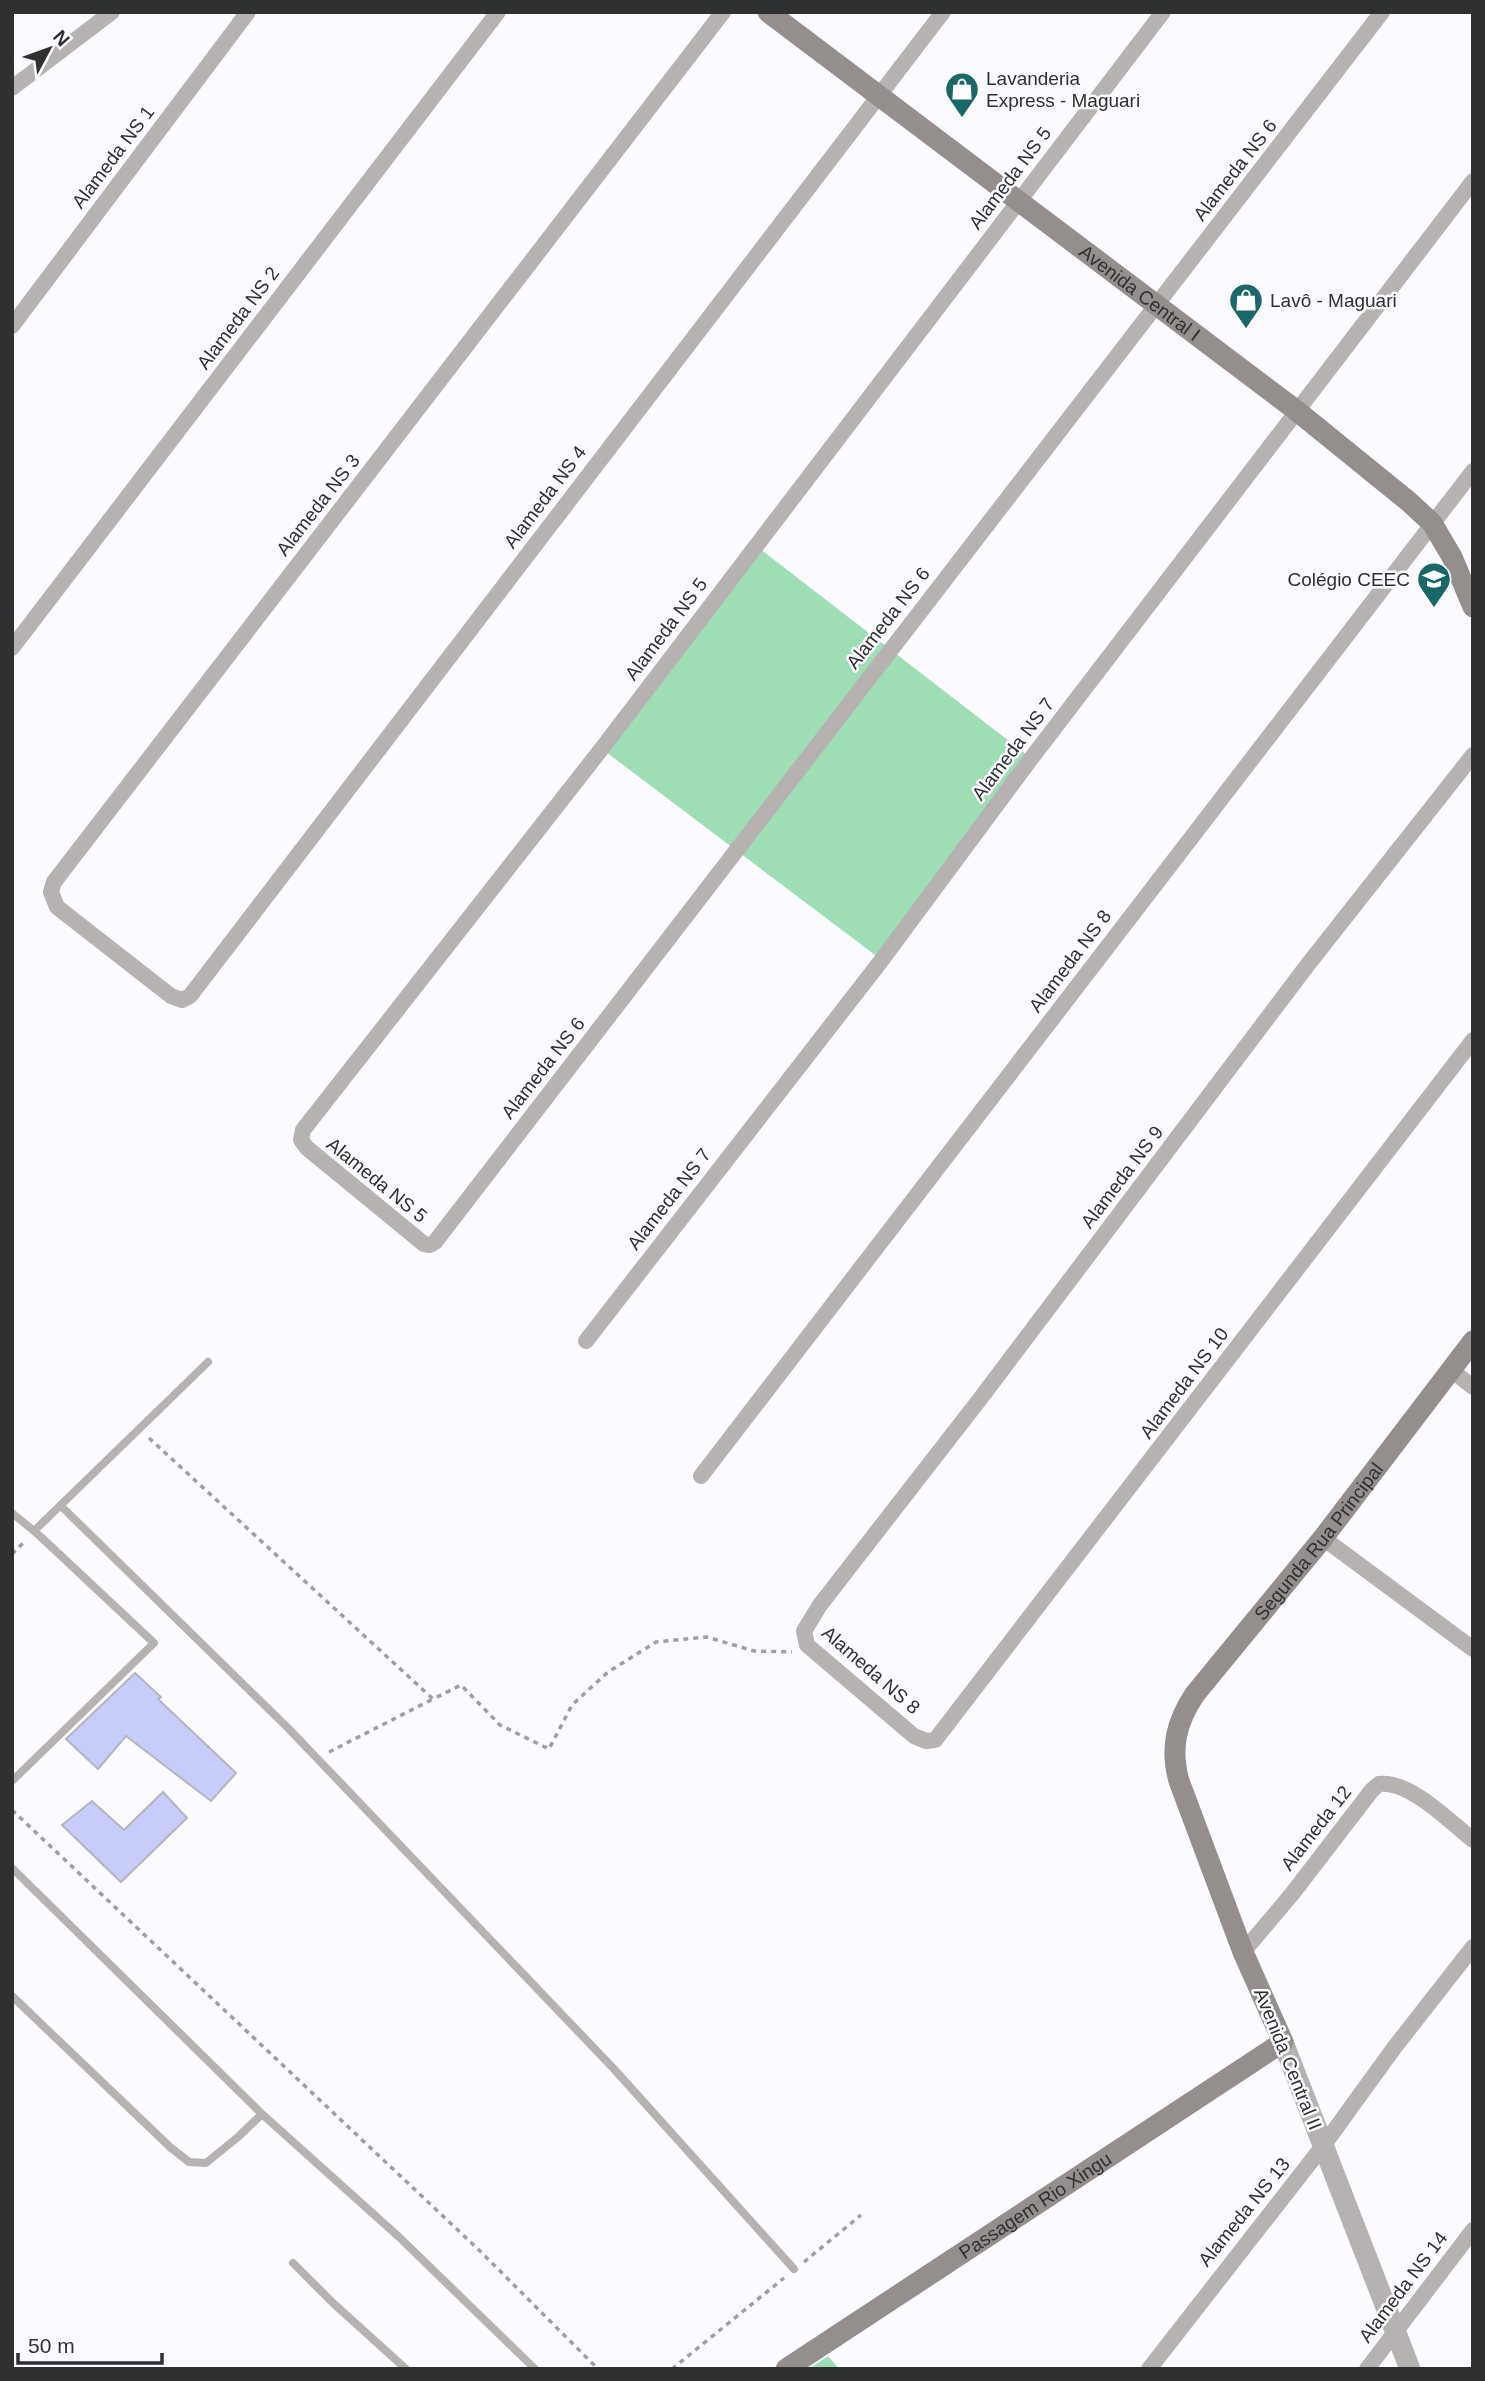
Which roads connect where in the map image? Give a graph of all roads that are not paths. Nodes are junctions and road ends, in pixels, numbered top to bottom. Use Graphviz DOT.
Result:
graph roads {
  1 [pos="112,12"];
  2 [pos="248,12"];
  3 [pos="498,12"];
  4 [pos="723,12"];
  5 [pos="768,12"];
  6 [pos="943,12"];
  7 [pos="1163,12"];
  8 [pos="1382,12"];
  9 [pos="12,88"];
  10 [pos="878,96"];
  11 [pos="1473,181"];
  12 [pos="1018,202"];
  13 [pos="1157,306"];
  14 [pos="12,326"];
  15 [pos="1297,411"];
  16 [pos="1473,471"];
  17 [pos="1432,523"];
  18 [pos="1473,607"];
  19 [pos="12,648"];
  20 [pos="1473,755"];
  21 [pos="178,1000"];
  22 [pos="1473,1040"];
  23 [pos="424,1244"];
  24 [pos="586,1341"];
  25 [pos="1473,1341"];
  26 [pos="208,1362"];
  27 [pos="1451,1370"];
  28 [pos="1473,1387"];
  29 [pos="701,1476"];
  30 [pos="62,1507"];
  31 [pos="12,1513"];
  32 [pos="34,1531"];
  33 [pos="1323,1538"];
  34 [pos="806,1625"];
  35 [pos="1473,1650"];
  36 [pos="922,1740"];
  37 [pos="1174,1747"];
  38 [pos="12,1781"];
  39 [pos="1473,1840"];
  40 [pos="12,1868"];
  41 [pos="1473,1947"];
  42 [pos="1243,1952"];
  43 [pos="12,1996"];
  44 [pos="1283,2042"];
  45 [pos="262,2113"];
  46 [pos="1323,2146"];
  47 [pos="1473,2230"];
  48 [pos="293,2263"];
  49 [pos="794,2269"];
  50 [pos="1395,2332"];
  51 [pos="406,2369"];
  52 [pos="535,2369"];
  53 [pos="786,2369"];
  54 [pos="1149,2369"];
  55 [pos="1367,2369"];
  56 [pos="1410,2369"];
  1 -- 9 [label="street"];
  2 -- 14 [label="street, Alameda NS 1"];
  3 -- 19 [label="street, Alameda NS 2"];
  4 -- 21 [label="street, Alameda NS 3"];
  5 -- 10 [label="main road, Avenida Central I"];
  6 -- 10 [label="street, Alameda NS 4"];
  7 -- 12 [label="street, Alameda NS 5"];
  8 -- 13 [label="street, Alameda NS 6"];
  10 -- 12 [label="main road, Avenida Central I"];
  10 -- 21 [label="street, Alameda NS 4"];
  11 -- 15 [label="street, Alameda NS 7"];
  12 -- 13 [label="main road, Avenida Central I"];
  12 -- 23 [label="street, Alameda NS 5"];
  13 -- 15 [label="main road, Avenida Central I"];
  13 -- 23 [label="street, Alameda NS 6"];
  15 -- 17 [label="main road, Avenida Central I"];
  15 -- 24 [label="street, Alameda NS 7"];
  16 -- 17 [label="street, Alameda NS 8"];
  17 -- 18 [label="main road, Avenida Central I"];
  17 -- 29 [label="street, Alameda NS 8"];
  20 -- 34 [label="street, Alameda NS 9"];
  22 -- 36 [label="street, Alameda NS 10"];
  25 -- 27 [label="main road, Segunda Rua Principal"];
  26 -- 30 [label="lane"];
  27 -- 28 [label="street"];
  27 -- 33 [label="main road, Segunda Rua Principal"];
  30 -- 32 [label="lane"];
  30 -- 49 [label="lane"];
  31 -- 32 [label="lane"];
  32 -- 38 [label="lane, bridge"];
  33 -- 35 [label="street"];
  33 -- 37 [label="main road, Segunda Rua Principal"];
  34 -- 36 [label="street, Alameda NS 8"];
  37 -- 42 [label="main road, Avenida Central II"];
  39 -- 42 [label="street, Alameda 12"];
  40 -- 45 [label="lane"];
  41 -- 46 [label="street, Alameda NS 13"];
  42 -- 44 [label="main road, Avenida Central II"];
  43 -- 45 [label="lane"];
  44 -- 46 [label="street, Avenida Central II"];
  44 -- 53 [label="main road, Passagem Rio Xingu"];
  45 -- 52 [label="lane"];
  46 -- 50 [label="street, Avenida Central II"];
  46 -- 54 [label="street, Alameda NS 13"];
  47 -- 50 [label="street, Alameda NS 14"];
  48 -- 51 [label="lane"];
  50 -- 55 [label="street, Alameda NS 14"];
  50 -- 56 [label="street, Avenida Central II"];
}
